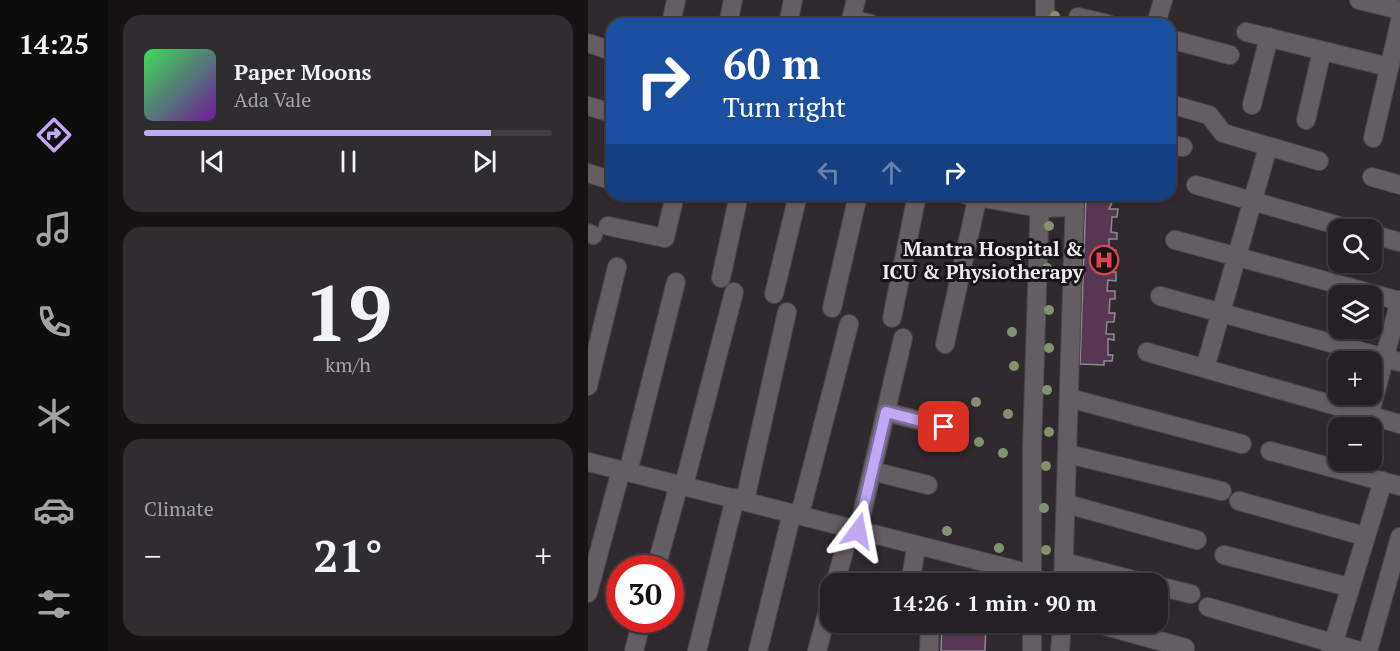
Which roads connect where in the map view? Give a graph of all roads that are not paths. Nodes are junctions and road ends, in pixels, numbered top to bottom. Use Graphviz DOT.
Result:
graph roads {
  1 [pos="676,0"];
  2 [pos="733,0"];
  3 [pos="793,0"];
  4 [pos="856,0"];
  5 [pos="1044,0"];
  6 [pos="1163,0"];
  7 [pos="1359,0"];
  8 [pos="672,18"];
  9 [pos="729,18"];
  10 [pos="789,18"];
  11 [pos="851,18"];
  12 [pos="1045,18"];
  13 [pos="1158,18"];
  14 [pos="1400,20"];
  15 [pos="1246,32"];
  16 [pos="1269,38"];
  17 [pos="1176,41"];
  18 [pos="588,43"];
  19 [pos="606,49"];
  20 [pos="1322,51"];
  21 [pos="1230,55"];
  22 [pos="1391,79"];
  23 [pos="1252,105"];
  24 [pos="588,106"];
  25 [pos="1176,106"];
  26 [pos="606,111"];
  27 [pos="1306,120"];
  28 [pos="1373,138"];
  29 [pos="1268,147"];
  30 [pos="1319,161"];
  31 [pos="588,173"];
  32 [pos="1372,177"];
  33 [pos="606,178"];
  34 [pos="1196,185"];
  35 [pos="1400,185"];
  36 [pos="674,201"];
  37 [pos="738,201"];
  38 [pos="797,201"];
  39 [pos="857,201"];
  40 [pos="915,201"];
  41 [pos="973,201"];
  42 [pos="1040,201"];
  43 [pos="1075,201"];
  44 [pos="1252,202"];
  45 [pos="1328,223"];
  46 [pos="596,231"];
  47 [pos="1382,237"];
  48 [pos="1175,240"];
  49 [pos="1400,242"];
  50 [pos="1237,257"];
  51 [pos="617,267"];
  52 [pos="721,278"];
  53 [pos="676,282"];
  54 [pos="734,292"];
  55 [pos="774,294"];
  56 [pos="1160,296"];
  57 [pos="1400,301"];
  58 [pos="832,308"];
  59 [pos="787,312"];
  60 [pos="1219,314"];
  61 [pos="892,318"];
  62 [pos="849,324"];
  63 [pos="903,338"];
  64 [pos="945,344"];
  65 [pos="1147,352"];
  66 [pos="1392,360"];
  67 [pos="1205,368"];
  68 [pos="588,386"];
  69 [pos="1069,398"];
  70 [pos="886,412"];
  71 [pos="1355,417"];
  72 [pos="1369,417"];
  73 [pos="1382,422"];
  74 [pos="1400,424"];
  75 [pos="944,427"];
  76 [pos="1242,444"];
  77 [pos="1270,451"];
  78 [pos="1068,454"];
  79 [pos="1328,461"];
  80 [pos="588,462"];
  81 [pos="624,471"];
  82 [pos="872,471"];
  83 [pos="1367,471"];
  84 [pos="1391,484"];
  85 [pos="681,485"];
  86 [pos="928,485"];
  87 [pos="1222,491"];
  88 [pos="740,499"];
  89 [pos="1239,501"];
  90 [pos="1066,504"];
  91 [pos="796,514"];
  92 [pos="854,530"];
  93 [pos="1364,536"];
  94 [pos="1400,537"];
  95 [pos="1197,540"];
  96 [pos="916,547"];
  97 [pos="660,555"];
  98 [pos="1224,555"];
  99 [pos="1064,562"];
  100 [pos="839,573"];
  101 [pos="912,573"];
  102 [pos="1010,573"];
  103 [pos="1032,573"];
  104 [pos="1064,573"];
  105 [pos="1106,573"];
  106 [pos="1349,587"];
  107 [pos="1168,588"];
  108 [pos="588,593"];
  109 [pos="1191,594"];
  110 [pos="1208,607"];
  111 [pos="639,633"];
  112 [pos="822,633"];
  113 [pos="930,633"];
  114 [pos="1032,633"];
  115 [pos="1061,633"];
  116 [pos="1130,633"];
  117 [pos="1332,647"];
  118 [pos="1185,648"];
  119 [pos="634,651"];
  120 [pos="697,651"];
  121 [pos="758,651"];
  122 [pos="817,651"];
  123 [pos="929,651"];
  124 [pos="1032,651"];
  125 [pos="1060,651"];
  126 [pos="1360,651"];
  127 [pos="1368,651"];
  1 -- 8 [label="street"];
  2 -- 9 [label="street"];
  3 -- 10 [label="street"];
  4 -- 11 [label="street"];
  5 -- 12 [label="street"];
  6 -- 13 [label="street"];
  7 -- 14 [label="street"];
  14 -- 22 [label="street"];
  15 -- 16 [label="street"];
  16 -- 20 [label="street"];
  16 -- 23 [label="street"];
  17 -- 21 [label="street"];
  18 -- 19 [label="street"];
  20 -- 22 [label="street"];
  20 -- 27 [label="street"];
  22 -- 28 [label="street"];
  24 -- 26 [label="street"];
  25 -- 29 [label="street"];
  29 -- 30 [label="street"];
  29 -- 44 [label="street"];
  31 -- 33 [label="street"];
  32 -- 35 [label="street"];
  34 -- 44 [label="street"];
  36 -- 46 [label="street"];
  37 -- 52 [label="street"];
  38 -- 55 [label="street"];
  39 -- 58 [label="street"];
  40 -- 61 [label="street"];
  41 -- 64 [label="street"];
  42 -- 43 [label="street"];
  42 -- 103 [label="street"];
  43 -- 69 [label="street"];
  44 -- 45 [label="street"];
  44 -- 50 [label="street"];
  47 -- 49 [label="street"];
  48 -- 50 [label="street"];
  50 -- 57 [label="street"];
  50 -- 60 [label="street"];
  51 -- 68 [label="street"];
  53 -- 81 [label="street"];
  54 -- 85 [label="street"];
  56 -- 60 [label="street"];
  57 -- 66 [label="street"];
  59 -- 88 [label="street"];
  60 -- 66 [label="street"];
  60 -- 67 [label="street"];
  62 -- 91 [label="street"];
  63 -- 70 [label="street"];
  65 -- 67 [label="street"];
  66 -- 72 [label="street"];
  67 -- 71 [label="street"];
  69 -- 76 [label="street"];
  69 -- 78 [label="street"];
  70 -- 75 [label="street"];
  70 -- 82 [label="street"];
  73 -- 74 [label="street"];
  77 -- 79 [label="street"];
  78 -- 87 [label="street"];
  78 -- 90 [label="street"];
  80 -- 81 [label="street"];
  81 -- 85 [label="street"];
  81 -- 108 [label="street"];
  82 -- 86 [label="street"];
  82 -- 92 [label="street"];
  83 -- 84 [label="street"];
  84 -- 93 [label="street"];
  85 -- 88 [label="street"];
  85 -- 97 [label="street"];
  88 -- 91 [label="street"];
  88 -- 120 [label="street"];
  89 -- 93 [label="street"];
  90 -- 95 [label="street"];
  90 -- 99 [label="street"];
  91 -- 92 [label="street"];
  91 -- 121 [label="street"];
  92 -- 96 [label="street"];
  92 -- 100 [label="street"];
  93 -- 106 [label="street"];
  94 -- 127 [label="street"];
  96 -- 101 [label="street"];
  96 -- 102 [label="street"];
  98 -- 106 [label="street"];
  99 -- 104 [label="street"];
  99 -- 105 [label="street"];
  106 -- 117 [label="street"];
  107 -- 109 [label="street"];
  110 -- 117 [label="street"];
  111 -- 119 [label="street"];
  112 -- 122 [label="street"];
  113 -- 123 [label="street"];
  114 -- 124 [label="street"];
  115 -- 125 [label="street"];
  116 -- 118 [label="street"];
  117 -- 126 [label="street"];
}
